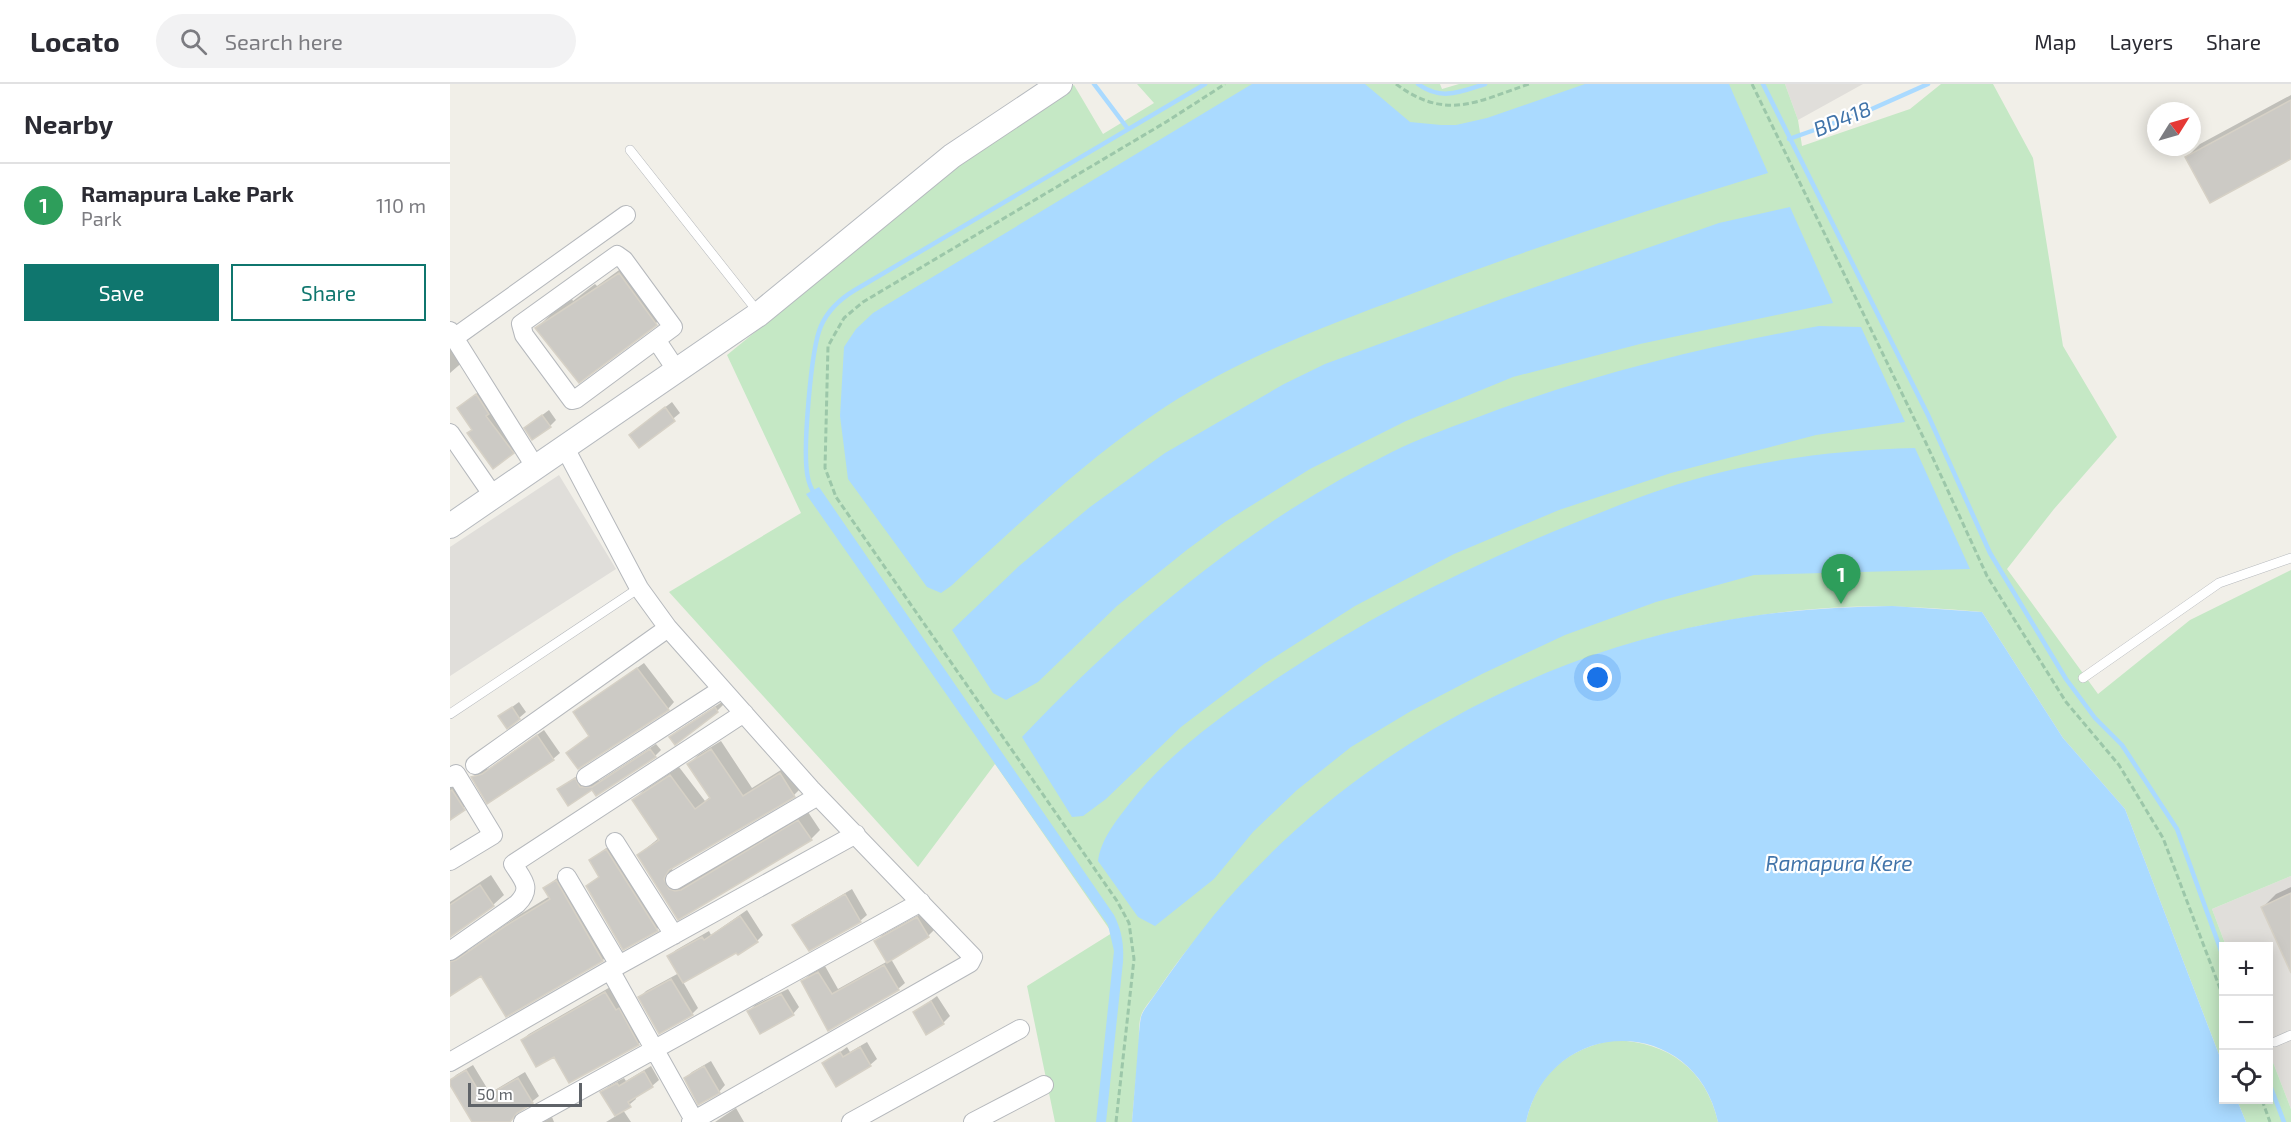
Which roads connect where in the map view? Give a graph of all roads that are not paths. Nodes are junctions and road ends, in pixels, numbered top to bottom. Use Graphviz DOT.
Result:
graph roads {
  1 [pos="1060,84"];
  2 [pos="630,150"];
  3 [pos="626,214"];
  4 [pos="759,314"];
  5 [pos="452,335"];
  6 [pos="657,340"];
  7 [pos="677,371"];
  8 [pos="450,433"];
  9 [pos="565,448"];
  10 [pos="536,468"];
  11 [pos="494,497"];
  12 [pos="450,526"];
  13 [pos="2291,558"];
  14 [pos="639,588"];
  15 [pos="668,628"];
  16 [pos="2083,678"];
  17 [pos="722,689"];
  18 [pos="744,713"];
  19 [pos="450,714"];
  20 [pos="476,765"];
  21 [pos="586,777"];
  22 [pos="450,778"];
  23 [pos="818,796"];
  24 [pos="856,834"];
  25 [pos="615,842"];
  26 [pos="450,861"];
  27 [pos="567,877"];
  28 [pos="675,880"];
  29 [pos="921,902"];
  30 [pos="674,934"];
  31 [pos="450,951"];
  32 [pos="614,968"];
  33 [pos="1020,1029"];
  34 [pos="2291,1035"];
  35 [pos="2275,1042"];
  36 [pos="654,1049"];
  37 [pos="450,1062"];
  38 [pos="1044,1085"];
  39 [pos="693,1121"];
  40 [pos="523,1122"];
  41 [pos="851,1122"];
  42 [pos="973,1122"];
  1 -- 4 [label="main road"];
  2 -- 4 [label="lane"];
  3 -- 5 [label="street"];
  4 -- 7 [label="main road"];
  5 -- 10 [label="street"];
  6 -- 6 [label="street"];
  6 -- 7 [label="street"];
  7 -- 9 [label="main road"];
  8 -- 11 [label="street"];
  9 -- 10 [label="main road"];
  9 -- 14 [label="street"];
  10 -- 11 [label="main road"];
  11 -- 12 [label="main road"];
  13 -- 16 [label="lane"];
  14 -- 15 [label="street"];
  14 -- 19 [label="lane"];
  15 -- 17 [label="street"];
  15 -- 20 [label="street"];
  17 -- 18 [label="street"];
  17 -- 21 [label="street"];
  18 -- 23 [label="street"];
  18 -- 31 [label="street"];
  22 -- 26 [label="street"];
  23 -- 24 [label="street"];
  23 -- 28 [label="street"];
  24 -- 29 [label="street"];
  24 -- 30 [label="street"];
  25 -- 30 [label="street"];
  27 -- 32 [label="street"];
  29 -- 36 [label="street"];
  29 -- 39 [label="street"];
  30 -- 32 [label="street"];
  32 -- 36 [label="street"];
  32 -- 37 [label="street"];
  33 -- 41 [label="street"];
  34 -- 35 [label="lane"];
  36 -- 39 [label="street"];
  36 -- 40 [label="street"];
  38 -- 42 [label="street"];
}
